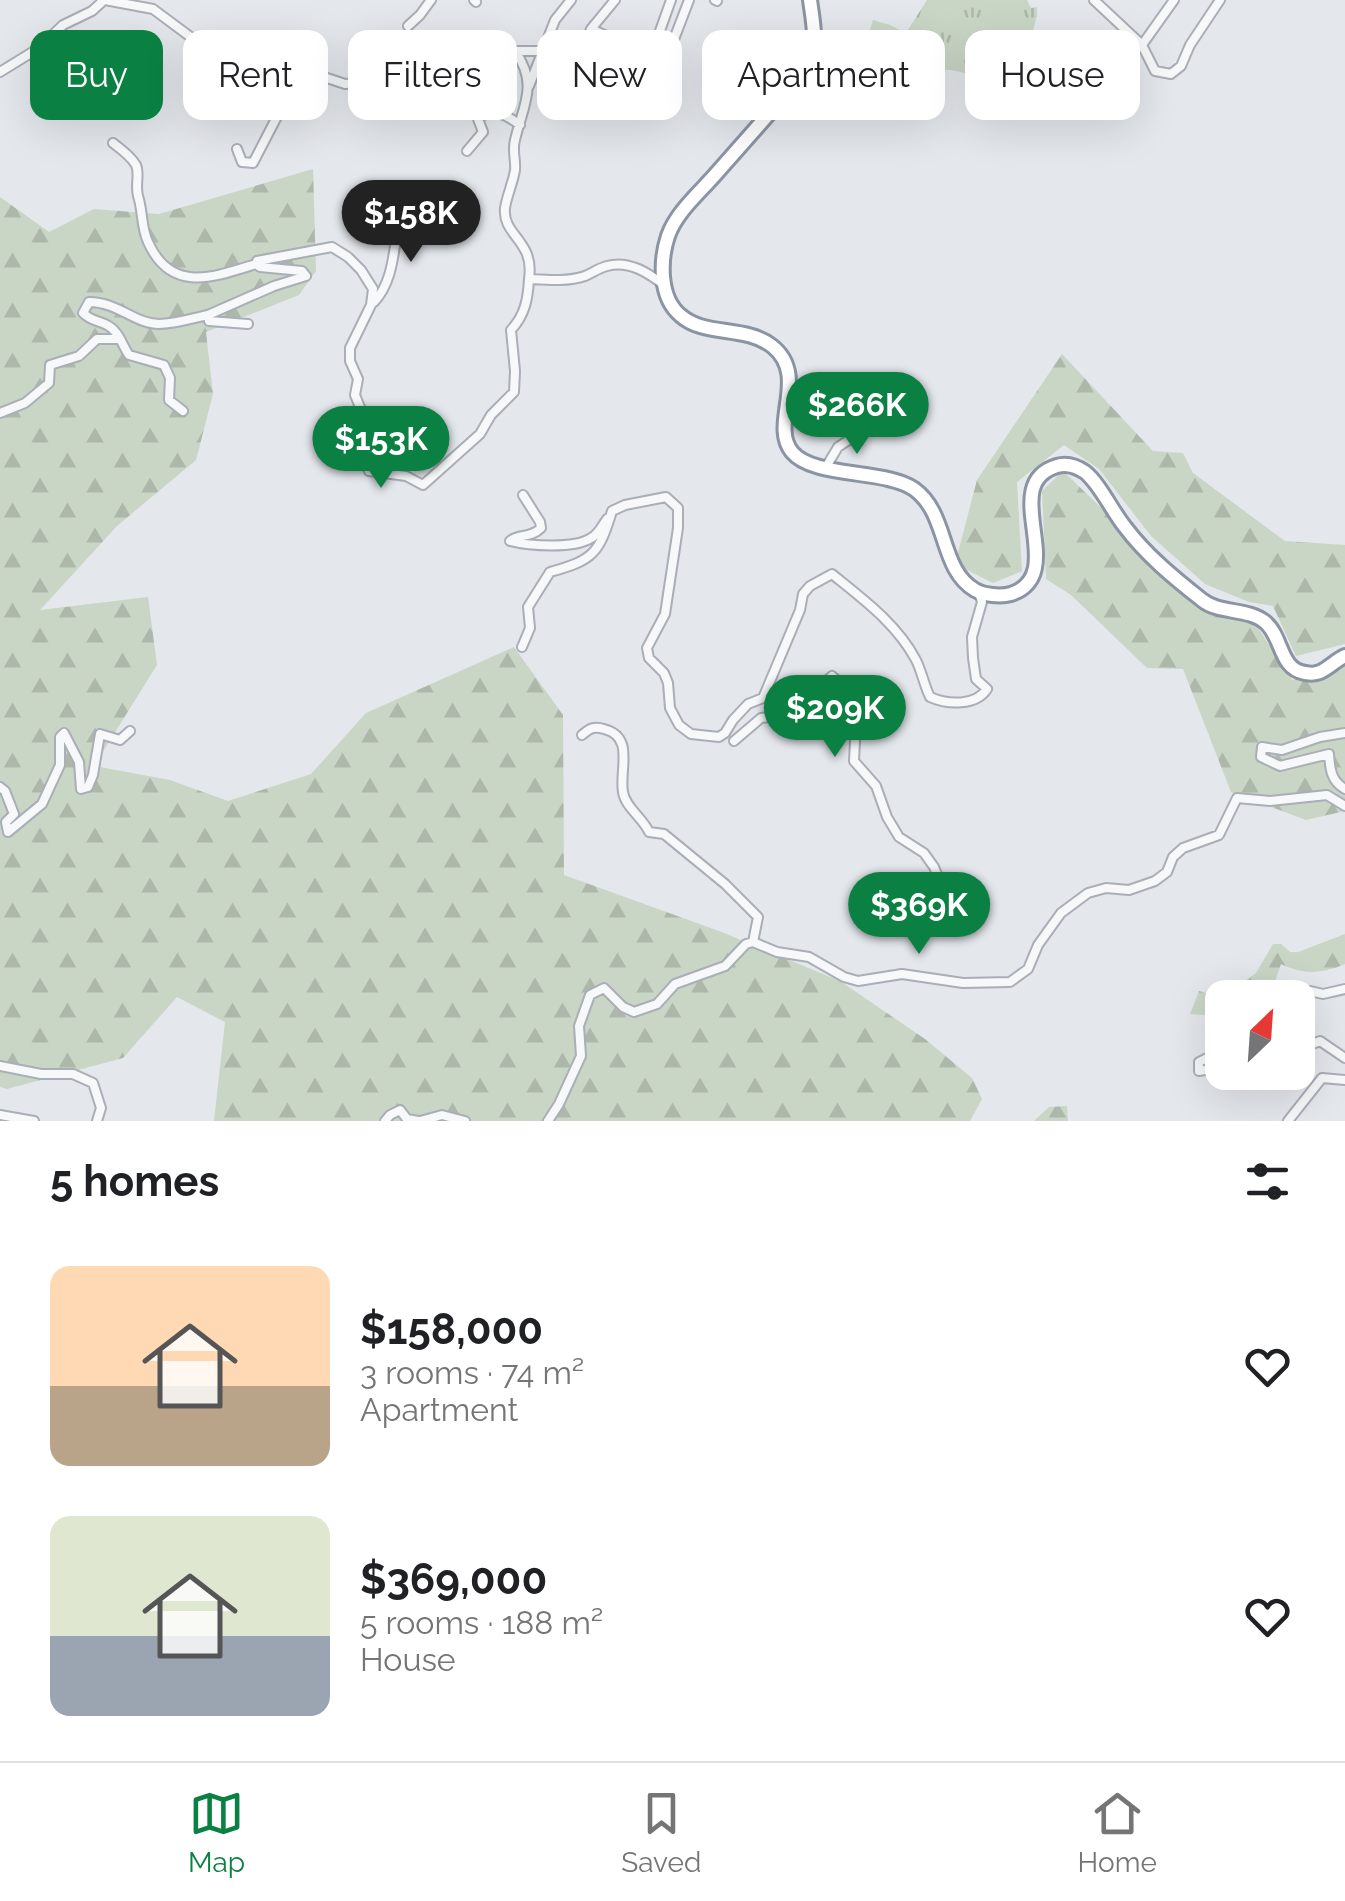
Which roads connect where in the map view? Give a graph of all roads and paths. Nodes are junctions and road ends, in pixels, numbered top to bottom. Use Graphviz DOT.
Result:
graph roads {
  1 [pos="104,0"];
  2 [pos="432,0"];
  3 [pos="571,0"];
  4 [pos="615,0"];
  5 [pos="671,0"];
  6 [pos="689,0"];
  7 [pos="810,0"];
  8 [pos="1094,0"];
  9 [pos="1174,0"];
  10 [pos="1220,0"];
  11 [pos="408,26"];
  12 [pos="591,29"];
  13 [pos="551,30"];
  14 [pos="660,30"];
  15 [pos="678,30"];
  16 [pos="183,31"];
  17 [pos="1142,45"];
  18 [pos="517,55"];
  19 [pos="537,67"];
  20 [pos="0,72"];
  21 [pos="529,86"];
  22 [pos="275,120"];
  23 [pos="520,125"];
  24 [pos="113,143"];
  25 [pos="237,149"];
  26 [pos="467,151"];
  27 [pos="420,196"];
  28 [pos="256,264"];
  29 [pos="529,278"];
  30 [pos="665,286"];
  31 [pos="371,305"];
  32 [pos="208,315"];
  33 [pos="248,324"];
  34 [pos="120,339"];
  35 [pos="183,411"];
  36 [pos="0,413"];
  37 [pos="866,428"];
  38 [pos="826,467"];
  39 [pos="523,495"];
  40 [pos="612,512"];
  41 [pos="979,593"];
  42 [pos="522,647"];
  43 [pos="1345,656"];
  44 [pos="130,731"];
  45 [pos="1345,733"];
  46 [pos="582,735"];
  47 [pos="734,741"];
  48 [pos="0,787"];
  49 [pos="1345,789"];
  50 [pos="1345,806"];
  51 [pos="942,886"];
  52 [pos="753,942"];
  53 [pos="1345,988"];
  54 [pos="1315,992"];
  55 [pos="1315,1043"];
  56 [pos="1345,1058"];
  57 [pos="0,1066"];
  58 [pos="1345,1080"];
  59 [pos="0,1115"];
  60 [pos="34,1121"];
  61 [pos="98,1121"];
  62 [pos="385,1121"];
  63 [pos="419,1121"];
  64 [pos="466,1121"];
  65 [pos="548,1121"];
  66 [pos="1288,1121"];
  1 -- 16 [label="street"];
  1 -- 20 [label="street"];
  2 -- 11 [label="street"];
  3 -- 13 [label="street"];
  4 -- 12 [label="street"];
  5 -- 14 [label="street"];
  6 -- 15 [label="street"];
  7 -- 30 [label="highway"];
  8 -- 17 [label="street"];
  9 -- 17 [label="street"];
  10 -- 17 [label="street"];
  18 -- 21 [label="street"];
  19 -- 21 [label="street"];
  21 -- 23 [label="street"];
  22 -- 25 [label="street"];
  23 -- 26 [label="street"];
  23 -- 29 [label="street"];
  24 -- 28 [label="street"];
  27 -- 31 [label="street"];
  28 -- 31 [label="street"];
  28 -- 32 [label="street"];
  29 -- 30 [label="street"];
  29 -- 31 [label="street"];
  30 -- 38 [label="highway"];
  32 -- 33 [label="street"];
  32 -- 34 [label="street"];
  34 -- 35 [label="street"];
  34 -- 36 [label="street"];
  37 -- 38 [label="street"];
  38 -- 41 [label="highway"];
  39 -- 40 [label="street"];
  40 -- 41 [label="street"];
  40 -- 42 [label="street"];
  41 -- 43 [label="highway"];
  44 -- 48 [label="street"];
  45 -- 49 [label="street"];
  46 -- 52 [label="street"];
  47 -- 51 [label="street"];
  50 -- 52 [label="street"];
  52 -- 65 [label="street"];
  53 -- 54 [label="street"];
  55 -- 56 [label="street"];
  57 -- 61 [label="street"];
  58 -- 66 [label="street"];
  59 -- 60 [label="street"];
  62 -- 63 [label="street"];
  63 -- 64 [label="street"];
}
